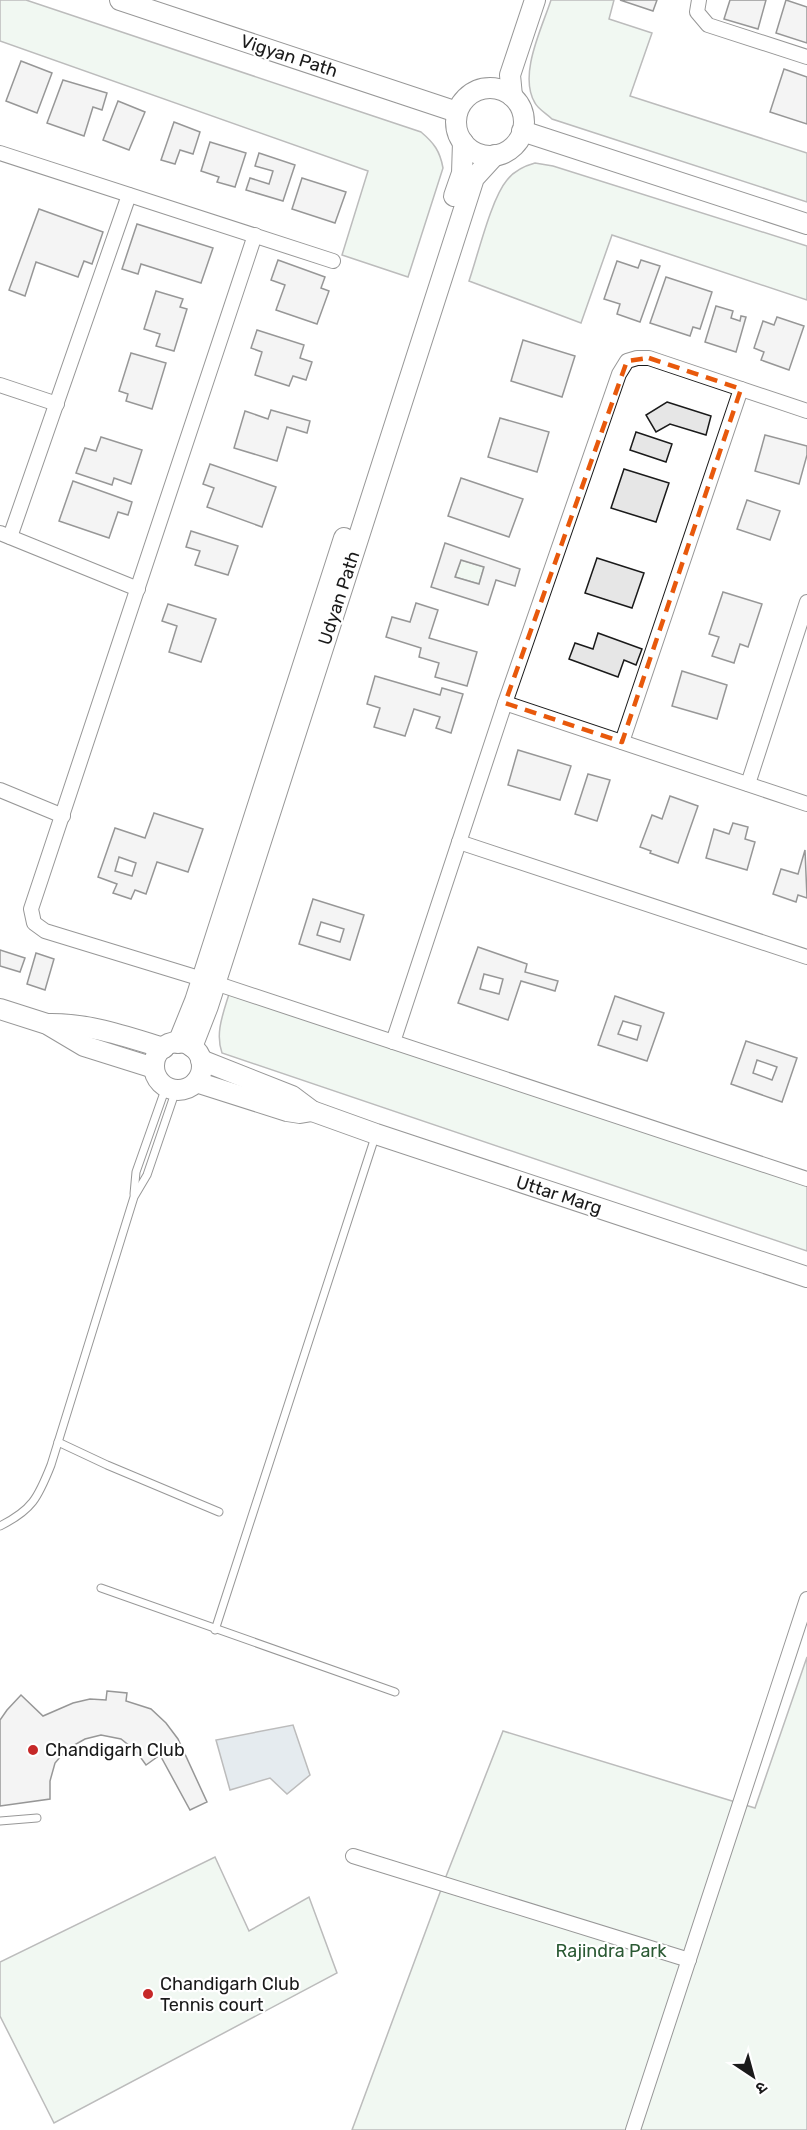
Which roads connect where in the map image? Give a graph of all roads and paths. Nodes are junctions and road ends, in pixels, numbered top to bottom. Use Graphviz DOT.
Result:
graph roads {
  1 [pos="120,0"];
  2 [pos="521,0"];
  3 [pos="535,0"];
  4 [pos="699,0"];
  5 [pos="807,57"];
  6 [pos="486,88"];
  7 [pos="512,96"];
  8 [pos="457,112"];
  9 [pos="522,131"];
  10 [pos="463,142"];
  11 [pos="0,153"];
  12 [pos="495,155"];
  13 [pos="129,195"];
  14 [pos="807,224"];
  15 [pos="255,235"];
  16 [pos="333,261"];
  17 [pos="0,385"];
  18 [pos="741,389"];
  19 [pos="57,404"];
  20 [pos="807,411"];
  21 [pos="5,535"];
  22 [pos="138,590"];
  23 [pos="807,602"];
  24 [pos="505,703"];
  25 [pos="622,742"];
  26 [pos="748,784"];
  27 [pos="0,790"];
  28 [pos="807,804"];
  29 [pos="63,816"];
  30 [pos="459,842"];
  31 [pos="807,957"];
  32 [pos="208,981"];
  33 [pos="0,1009"];
  34 [pos="47,1024"];
  35 [pos="393,1042"];
  36 [pos="184,1049"];
  37 [pos="154,1068"];
  38 [pos="196,1082"];
  39 [pos="171,1089"];
  40 [pos="312,1111"];
  41 [pos="376,1134"];
  42 [pos="807,1179"];
  43 [pos="807,1277"];
  44 [pos="58,1442"];
  45 [pos="219,1512"];
  46 [pos="0,1526"];
  47 [pos="101,1588"];
  48 [pos="807,1599"];
  49 [pos="215,1630"];
  50 [pos="395,1692"];
  51 [pos="37,1818"];
  52 [pos="0,1821"];
  53 [pos="353,1856"];
  54 [pos="689,1960"];
  55 [pos="633,2130"];
  1 -- 8 [label="main road, Vigyan Path"];
  2 -- 6 [label="main road"];
  3 -- 7 [label="main road"];
  4 -- 5 [label="street"];
  6 -- 7 [label="main road"];
  6 -- 8 [label="main road"];
  7 -- 9 [label="main road"];
  8 -- 10 [label="main road"];
  9 -- 12 [label="main road"];
  9 -- 14 [label="main road"];
  10 -- 12 [label="main road"];
  10 -- 32 [label="main road, Udyan Path"];
  11 -- 13 [label="street"];
  12 -- 32 [label="main road, Udyan Path"];
  13 -- 15 [label="street"];
  13 -- 19 [label="street"];
  15 -- 16 [label="street"];
  15 -- 22 [label="street"];
  17 -- 19 [label="street"];
  18 -- 20 [label="street"];
  18 -- 24 [label="street"];
  18 -- 25 [label="street"];
  19 -- 21 [label="street"];
  21 -- 22 [label="street"];
  22 -- 29 [label="street"];
  23 -- 26 [label="street"];
  24 -- 25 [label="street"];
  24 -- 30 [label="street"];
  25 -- 26 [label="street"];
  26 -- 28 [label="street"];
  27 -- 29 [label="street"];
  29 -- 32 [label="street"];
  30 -- 31 [label="street"];
  30 -- 35 [label="street"];
  32 -- 35 [label="street"];
  32 -- 36 [label="main road, Udyan Path"];
  33 -- 34 [label="main road, Uttar Marg"];
  34 -- 36 [label="main road, Uttar Marg"];
  34 -- 37 [label="main road, Uttar Marg"];
  35 -- 42 [label="street"];
  36 -- 37 [label="main road"];
  36 -- 38 [label="main road"];
  36 -- 40 [label="main road, Uttar Marg"];
  37 -- 39 [label="main road"];
  38 -- 39 [label="main road"];
  38 -- 40 [label="main road, Uttar Marg"];
  39 -- 44 [label="lane"];
  40 -- 41 [label="main road, Uttar Marg"];
  41 -- 43 [label="main road, Uttar Marg"];
  41 -- 49 [label="lane"];
  44 -- 45 [label="lane"];
  44 -- 46 [label="lane"];
  47 -- 49 [label="lane"];
  48 -- 54 [label="street"];
  49 -- 50 [label="lane"];
  51 -- 52 [label="lane"];
  53 -- 54 [label="street"];
  54 -- 55 [label="street"];
}
